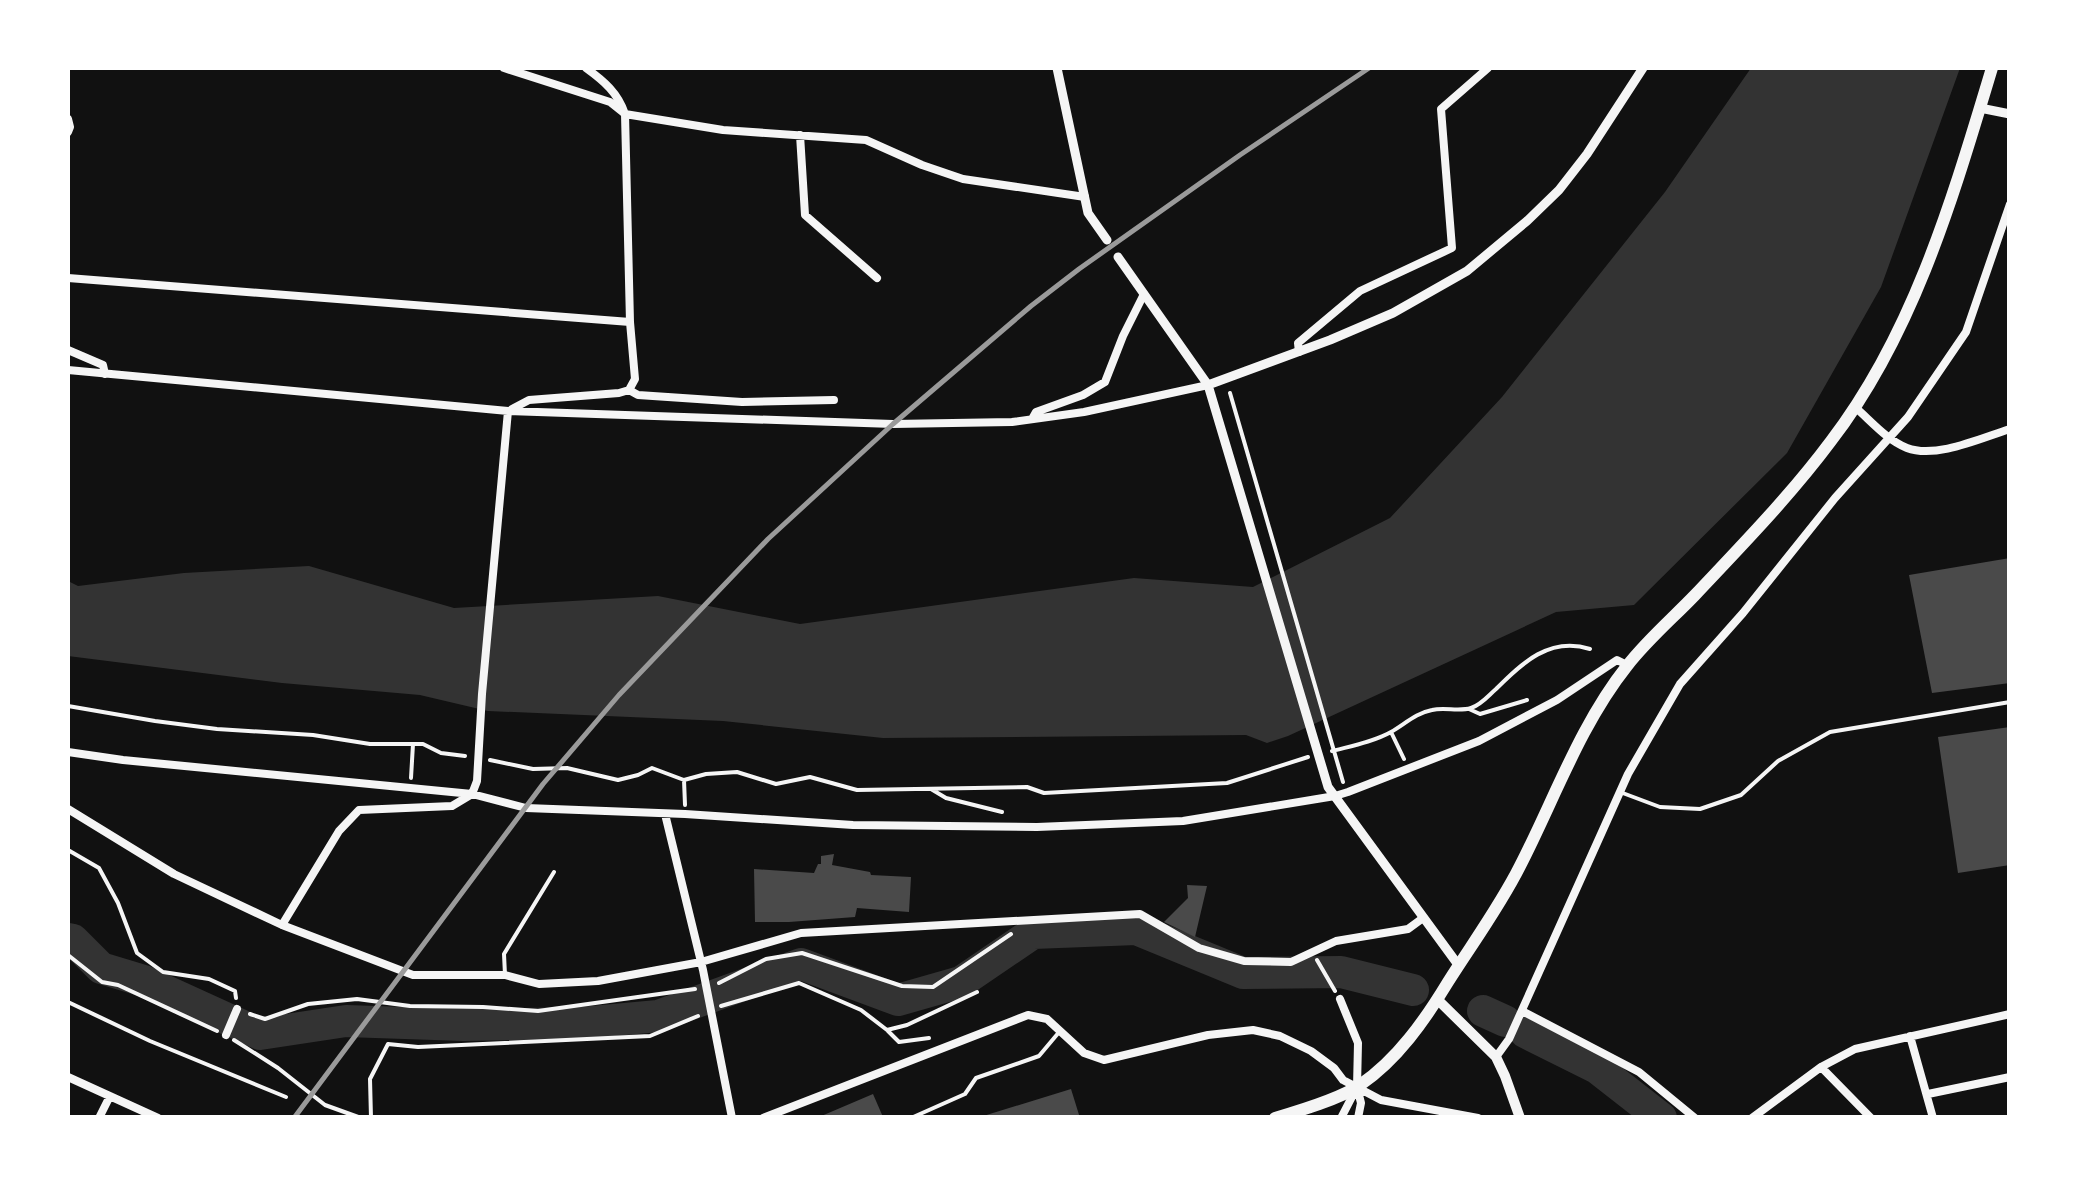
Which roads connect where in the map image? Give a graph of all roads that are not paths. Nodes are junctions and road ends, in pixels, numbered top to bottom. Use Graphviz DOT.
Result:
graph roads {
  1 [pos="504,68"];
  2 [pos="586,68"];
  3 [pos="1057,68"];
  4 [pos="1488,68"];
  5 [pos="1643,68"];
  6 [pos="1992,68"];
  7 [pos="1980,108"];
  8 [pos="625,114"];
  9 [pos="2010,114"];
  10 [pos="68,120"];
  11 [pos="68,132"];
  12 [pos="800,136"];
  13 [pos="1085,197"];
  14 [pos="2010,204"];
  15 [pos="1107,240"];
  16 [pos="1118,257"];
  17 [pos="68,278"];
  18 [pos="876,278"];
  19 [pos="1144,294"];
  20 [pos="630,322"];
  21 [pos="68,350"];
  22 [pos="1299,352"];
  23 [pos="68,370"];
  24 [pos="105,374"];
  25 [pos="1208,385"];
  26 [pos="629,390"];
  27 [pos="529,400"];
  28 [pos="834,400"];
  29 [pos="1856,408"];
  30 [pos="508,411"];
  31 [pos="532,411"];
  32 [pos="1032,419"];
  33 [pos="2010,429"];
  34 [pos="1890,438"];
  35 [pos="1627,665"];
  36 [pos="2010,702"];
  37 [pos="68,752"];
  38 [pos="1620,792"];
  39 [pos="472,794"];
  40 [pos="1335,796"];
  41 [pos="68,809"];
  42 [pos="665,814"];
  43 [pos="554,872"];
  44 [pos="1423,918"];
  45 [pos="282,925"];
  46 [pos="702,966"];
  47 [pos="1458,966"];
  48 [pos="505,976"];
  49 [pos="1340,999"];
  50 [pos="1438,1000"];
  51 [pos="237,1009"];
  52 [pos="1522,1010"];
  53 [pos="2010,1014"];
  54 [pos="1060,1031"];
  55 [pos="226,1035"];
  56 [pos="1910,1036"];
  57 [pos="1496,1057"];
  58 [pos="1821,1068"];
  59 [pos="68,1077"];
  60 [pos="2010,1077"];
  61 [pos="1358,1088"];
  62 [pos="1928,1094"];
  63 [pos="110,1096"];
  64 [pos="732,1117"];
  65 [pos="99,1118"];
  66 [pos="158,1118"];
  67 [pos="763,1118"];
  68 [pos="912,1118"];
  69 [pos="1275,1118"];
  70 [pos="1341,1118"];
  71 [pos="1358,1118"];
  72 [pos="1478,1118"];
  73 [pos="1520,1118"];
  74 [pos="1695,1118"];
  75 [pos="1752,1118"];
  76 [pos="1871,1118"];
  77 [pos="1933,1118"];
  1 -- 8 [label="street"];
  2 -- 8 [label="street"];
  3 -- 13 [label="street"];
  4 -- 22 [label="street"];
  5 -- 22 [label="street"];
  6 -- 7 [label="highway"];
  7 -- 9 [label="street"];
  7 -- 29 [label="highway"];
  8 -- 12 [label="street"];
  8 -- 20 [label="street"];
  10 -- 11 [label="street"];
  12 -- 13 [label="street"];
  12 -- 18 [label="street"];
  13 -- 15 [label="street"];
  14 -- 34 [label="street"];
  16 -- 19 [label="street"];
  17 -- 20 [label="street"];
  19 -- 25 [label="street"];
  19 -- 32 [label="street"];
  20 -- 26 [label="street"];
  21 -- 24 [label="street"];
  22 -- 25 [label="street"];
  23 -- 24 [label="street"];
  24 -- 30 [label="street"];
  25 -- 32 [label="street"];
  25 -- 40 [label="street"];
  26 -- 27 [label="street"];
  26 -- 28 [label="street"];
  27 -- 30 [label="street"];
  27 -- 31 [label="street"];
  29 -- 34 [label="street"];
  29 -- 35 [label="highway"];
  30 -- 31 [label="street"];
  30 -- 39 [label="street"];
  31 -- 32 [label="street"];
  33 -- 34 [label="street"];
  34 -- 38 [label="street"];
  35 -- 40 [label="street"];
  35 -- 47 [label="highway"];
  36 -- 38 [label="lane"];
  37 -- 39 [label="street"];
  38 -- 52 [label="street"];
  39 -- 42 [label="street"];
  39 -- 45 [label="street"];
  40 -- 42 [label="street"];
  40 -- 44 [label="street"];
  41 -- 45 [label="street"];
  42 -- 46 [label="street"];
  43 -- 48 [label="lane"];
  44 -- 46 [label="street"];
  44 -- 47 [label="street"];
  45 -- 48 [label="street"];
  46 -- 48 [label="street"];
  46 -- 64 [label="street"];
  47 -- 50 [label="highway"];
  49 -- 61 [label="street"];
  50 -- 57 [label="main road"];
  50 -- 61 [label="highway"];
  51 -- 55 [label="street"];
  52 -- 57 [label="street"];
  52 -- 74 [label="street"];
  53 -- 56 [label="street"];
  54 -- 61 [label="street"];
  54 -- 67 [label="street"];
  54 -- 68 [label="lane"];
  56 -- 58 [label="street"];
  56 -- 62 [label="street"];
  57 -- 73 [label="main road"];
  58 -- 75 [label="street"];
  58 -- 76 [label="street"];
  59 -- 63 [label="street"];
  60 -- 62 [label="street"];
  61 -- 69 [label="highway"];
  61 -- 70 [label="street"];
  61 -- 71 [label="street"];
  61 -- 72 [label="street"];
  62 -- 77 [label="street"];
  63 -- 65 [label="street"];
  63 -- 66 [label="street"];
}
